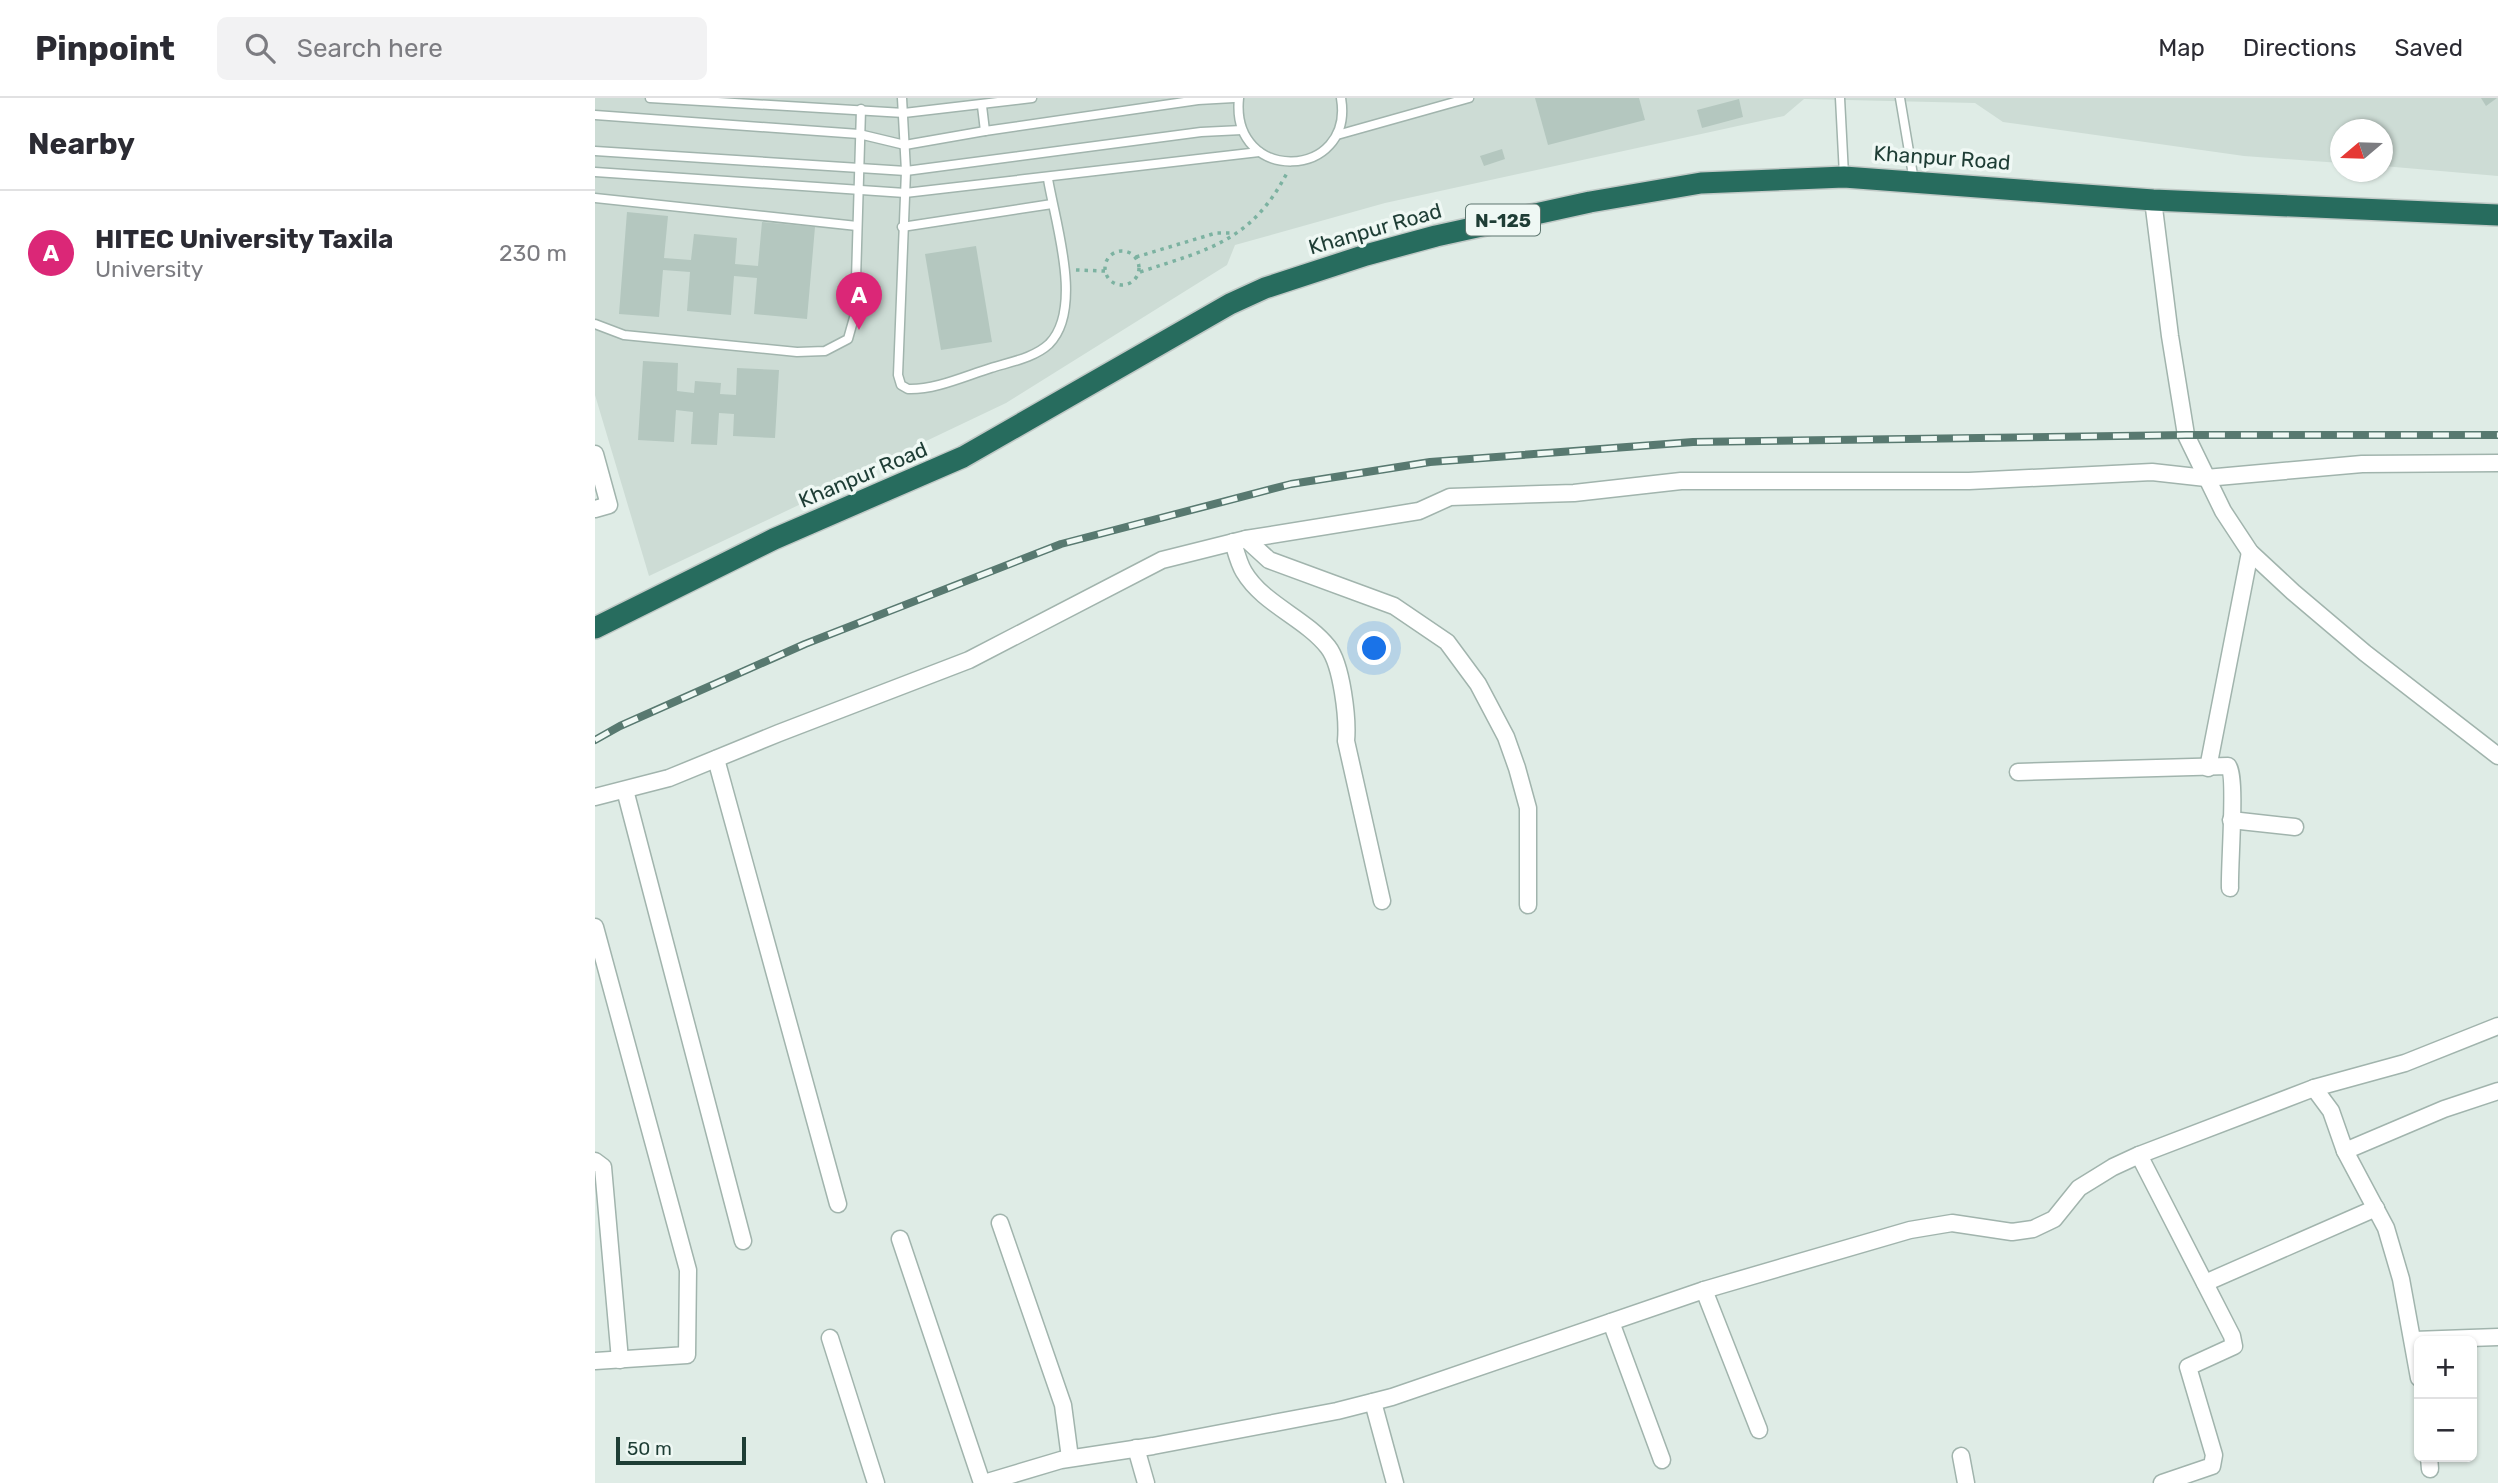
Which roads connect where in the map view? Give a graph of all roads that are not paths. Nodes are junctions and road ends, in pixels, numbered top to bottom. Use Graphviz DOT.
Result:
graph roads {
  1 [pos="650,98"];
  2 [pos="902,98"];
  3 [pos="1032,98"];
  4 [pos="1237,98"];
  5 [pos="1341,98"];
  6 [pos="1469,98"];
  7 [pos="1840,98"];
  8 [pos="1900,98"];
  9 [pos="982,106"];
  10 [pos="861,109"];
  11 [pos="904,113"];
  12 [pos="595,114"];
  13 [pos="1242,130"];
  14 [pos="985,131"];
  15 [pos="859,134"];
  16 [pos="1337,135"];
  17 [pos="905,145"];
  18 [pos="595,151"];
  19 [pos="1259,152"];
  20 [pos="859,169"];
  21 [pos="906,171"];
  22 [pos="595,172"];
  23 [pos="1844,177"];
  24 [pos="1048,179"];
  25 [pos="1914,181"];
  26 [pos="858,189"];
  27 [pos="905,193"];
  28 [pos="595,198"];
  29 [pos="2153,200"];
  30 [pos="1052,204"];
  31 [pos="2498,215"];
  32 [pos="857,226"];
  33 [pos="902,227"];
  34 [pos="595,324"];
  35 [pos="595,454"];
  36 [pos="2498,463"];
  37 [pos="2206,478"];
  38 [pos="595,509"];
  39 [pos="1239,541"];
  40 [pos="2250,552"];
  41 [pos="595,628"];
  42 [pos="2498,756"];
  43 [pos="716,759"];
  44 [pos="2208,768"];
  45 [pos="2018,772"];
  46 [pos="625,790"];
  47 [pos="595,797"];
  48 [pos="2231,820"];
  49 [pos="2295,827"];
  50 [pos="2230,888"];
  51 [pos="1382,901"];
  52 [pos="1528,905"];
  53 [pos="595,927"];
  54 [pos="2498,1026"];
  55 [pos="2314,1088"];
  56 [pos="2498,1091"];
  57 [pos="2345,1151"];
  58 [pos="2139,1155"];
  59 [pos="595,1161"];
  60 [pos="838,1205"];
  61 [pos="2376,1208"];
  62 [pos="1000,1223"];
  63 [pos="900,1239"];
  64 [pos="743,1241"];
  65 [pos="2205,1283"];
  66 [pos="1704,1290"];
  67 [pos="1611,1322"];
  68 [pos="2498,1337"];
  69 [pos="831,1338"];
  70 [pos="2477,1338"];
  71 [pos="2414,1340"];
  72 [pos="620,1360"];
  73 [pos="595,1362"];
  74 [pos="1373,1402"];
  75 [pos="1759,1430"];
  76 [pos="1136,1448"];
  77 [pos="1961,1457"];
  78 [pos="1070,1458"];
  79 [pos="1662,1460"];
  80 [pos="876,1483"];
  81 [pos="983,1483"];
  82 [pos="1146,1483"];
  83 [pos="1395,1483"];
  84 [pos="1966,1483"];
  85 [pos="2162,1483"];
  1 -- 10 [label="lane"];
  2 -- 11 [label="lane"];
  3 -- 9 [label="lane"];
  4 -- 13 [label="lane"];
  4 -- 14 [label="lane"];
  5 -- 16 [label="lane"];
  6 -- 16 [label="lane"];
  7 -- 23 [label="lane"];
  8 -- 25 [label="lane"];
  9 -- 11 [label="lane"];
  9 -- 14 [label="lane"];
  10 -- 11 [label="lane"];
  10 -- 15 [label="lane"];
  11 -- 17 [label="lane"];
  12 -- 15 [label="lane"];
  13 -- 19 [label="lane"];
  13 -- 21 [label="lane"];
  14 -- 17 [label="lane"];
  15 -- 17 [label="lane"];
  15 -- 20 [label="lane"];
  16 -- 19 [label="lane"];
  17 -- 21 [label="lane"];
  18 -- 20 [label="lane"];
  19 -- 24 [label="lane"];
  20 -- 21 [label="lane"];
  20 -- 26 [label="lane"];
  21 -- 27 [label="lane"];
  22 -- 26 [label="lane"];
  23 -- 25 [label="highway, Khanpur Road / N-125"];
  23 -- 41 [label="highway, Khanpur Road / N-125"];
  24 -- 27 [label="lane"];
  24 -- 30 [label="lane"];
  25 -- 29 [label="highway, Khanpur Road / N-125"];
  26 -- 27 [label="lane"];
  26 -- 32 [label="lane"];
  27 -- 33 [label="lane"];
  28 -- 32 [label="lane"];
  29 -- 31 [label="highway, Khanpur Road / N-125"];
  29 -- 37 [label="street"];
  30 -- 33 [label="lane"];
  30 -- 33 [label="lane"];
  32 -- 34 [label="lane"];
  35 -- 38 [label="street"];
  36 -- 37 [label="street"];
  37 -- 39 [label="street"];
  37 -- 40 [label="street"];
  39 -- 43 [label="street"];
  39 -- 51 [label="street"];
  39 -- 52 [label="street"];
  40 -- 42 [label="street"];
  40 -- 44 [label="street"];
  43 -- 46 [label="street"];
  43 -- 60 [label="street"];
  44 -- 45 [label="street"];
  44 -- 48 [label="street"];
  46 -- 47 [label="street"];
  46 -- 64 [label="street"];
  48 -- 49 [label="street"];
  48 -- 50 [label="street"];
  53 -- 72 [label="street"];
  54 -- 55 [label="street"];
  55 -- 57 [label="street"];
  55 -- 58 [label="street"];
  56 -- 57 [label="street"];
  57 -- 61 [label="street"];
  58 -- 65 [label="street"];
  58 -- 66 [label="street"];
  59 -- 72 [label="street"];
  61 -- 65 [label="street"];
  61 -- 71 [label="street"];
  62 -- 78 [label="street"];
  63 -- 81 [label="street"];
  65 -- 85 [label="street"];
  66 -- 67 [label="street"];
  66 -- 75 [label="street"];
  67 -- 74 [label="street"];
  67 -- 79 [label="street"];
  68 -- 70 [label="street"];
  69 -- 80 [label="street"];
  72 -- 73 [label="street"];
  74 -- 76 [label="street"];
  74 -- 83 [label="street"];
  76 -- 78 [label="street"];
  76 -- 82 [label="street"];
  77 -- 84 [label="street"];
  78 -- 81 [label="street"];
}
